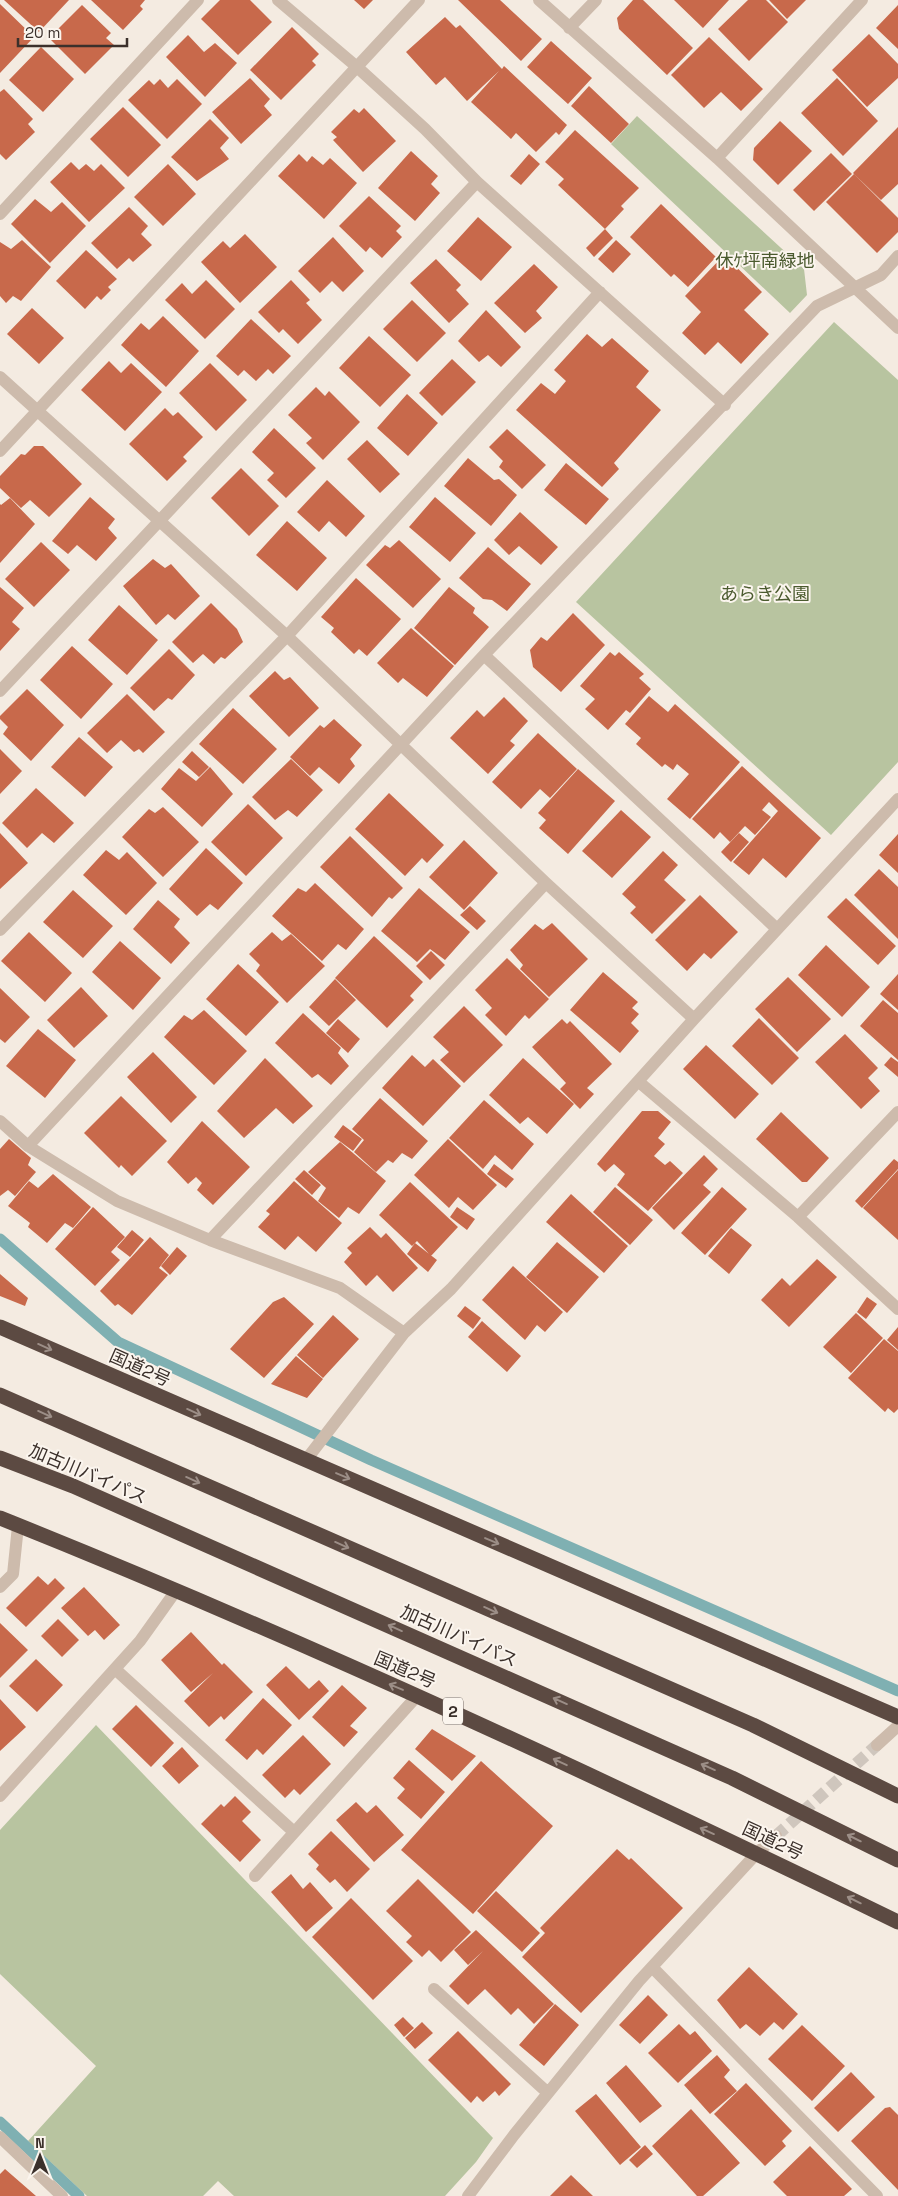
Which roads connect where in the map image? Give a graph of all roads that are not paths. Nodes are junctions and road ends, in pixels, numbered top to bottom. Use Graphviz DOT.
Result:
graph roads {
  1 [pos="198,0"];
  2 [pos="278,0"];
  3 [pos="419,0"];
  4 [pos="538,0"];
  5 [pos="596,0"];
  6 [pos="862,0"];
  7 [pos="569,28"];
  8 [pos="357,67"];
  9 [pos="717,158"];
  10 [pos="477,182"];
  11 [pos="0,214"];
  12 [pos="898,256"];
  13 [pos="854,287"];
  14 [pos="600,292"];
  15 [pos="898,328"];
  16 [pos="0,377"];
  17 [pos="725,405"];
  18 [pos="36,411"];
  19 [pos="0,451"];
  20 [pos="161,521"];
  21 [pos="287,636"];
  22 [pos="484,656"];
  23 [pos="0,691"];
  24 [pos="401,744"];
  25 [pos="898,799"];
  26 [pos="546,883"];
  27 [pos="777,929"];
  28 [pos="0,930"];
  29 [pos="694,1019"];
  30 [pos="639,1082"];
  31 [pos="898,1112"];
  32 [pos="0,1121"];
  33 [pos="28,1146"];
  34 [pos="798,1218"];
  35 [pos="210,1240"];
  36 [pos="898,1309"];
  37 [pos="0,1327"];
  38 [pos="404,1333"];
  39 [pos="0,1395"];
  40 [pos="0,1458"];
  41 [pos="306,1460"];
  42 [pos="0,1463"];
  43 [pos="73,1486"];
  44 [pos="0,1518"];
  45 [pos="18,1526"];
  46 [pos="0,1587"];
  47 [pos="176,1592"];
  48 [pos="115,1669"];
  49 [pos="417,1696"];
  50 [pos="898,1718"];
  51 [pos="898,1726"];
  52 [pos="877,1745"];
  53 [pos="1,1794"];
  54 [pos="898,1796"];
  55 [pos="294,1832"];
  56 [pos="776,1836"];
  57 [pos="757,1853"];
  58 [pos="898,1860"];
  59 [pos="255,1876"];
  60 [pos="898,1922"];
  61 [pos="652,1967"];
  62 [pos="434,1989"];
  63 [pos="548,2093"];
  64 [pos="0,2137"];
  65 [pos="62,2196"];
  66 [pos="468,2196"];
  67 [pos="877,2196"];
  1 -- 11 [label="street"];
  2 -- 8 [label="street"];
  3 -- 8 [label="street"];
  4 -- 7 [label="street"];
  5 -- 7 [label="street"];
  6 -- 9 [label="street"];
  7 -- 9 [label="street"];
  8 -- 10 [label="street"];
  8 -- 18 [label="street"];
  9 -- 13 [label="street"];
  10 -- 14 [label="street"];
  10 -- 20 [label="street"];
  12 -- 13 [label="street"];
  13 -- 15 [label="street"];
  13 -- 17 [label="street"];
  14 -- 17 [label="street"];
  14 -- 21 [label="street"];
  16 -- 18 [label="street"];
  17 -- 22 [label="street"];
  18 -- 19 [label="street"];
  18 -- 20 [label="street"];
  20 -- 21 [label="street"];
  20 -- 23 [label="street"];
  21 -- 24 [label="street"];
  21 -- 28 [label="street"];
  22 -- 24 [label="street"];
  22 -- 27 [label="street"];
  24 -- 26 [label="street"];
  24 -- 33 [label="street"];
  25 -- 27 [label="street"];
  26 -- 29 [label="street"];
  26 -- 35 [label="street"];
  27 -- 29 [label="street"];
  29 -- 30 [label="street"];
  30 -- 34 [label="street"];
  30 -- 38 [label="street"];
  31 -- 34 [label="street"];
  32 -- 33 [label="street"];
  33 -- 35 [label="street"];
  34 -- 36 [label="street"];
  35 -- 38 [label="street"];
  37 -- 41 [label="highway, 国道2号, one-way"];
  38 -- 41 [label="street"];
  39 -- 54 [label="highway, 加古川バイパス, one-way"];
  40 -- 43 [label="highway, 加古川バイパス"];
  41 -- 50 [label="highway, 国道2号, one-way"];
  42 -- 43 [label="highway"];
  58 -- 43 [label="highway, 加古川バイパス, one-way"];
  44 -- 45 [label="highway, 国道2号 / 2"];
  45 -- 46 [label="street"];
  45 -- 47 [label="highway, 国道2号 / 2"];
  47 -- 48 [label="street"];
  49 -- 47 [label="highway, 国道2号 / 2, one-way"];
  48 -- 53 [label="street"];
  48 -- 55 [label="street"];
  49 -- 55 [label="street"];
  57 -- 49 [label="highway, 国道2号 / 2, one-way"];
  51 -- 52 [label="street"];
  55 -- 59 [label="street"];
  56 -- 57 [label="street"];
  60 -- 57 [label="highway, 国道2号 / 2, one-way"];
  57 -- 61 [label="street"];
  61 -- 63 [label="street"];
  61 -- 67 [label="street"];
  62 -- 63 [label="street"];
  63 -- 66 [label="street"];
  64 -- 65 [label="street"];
}
